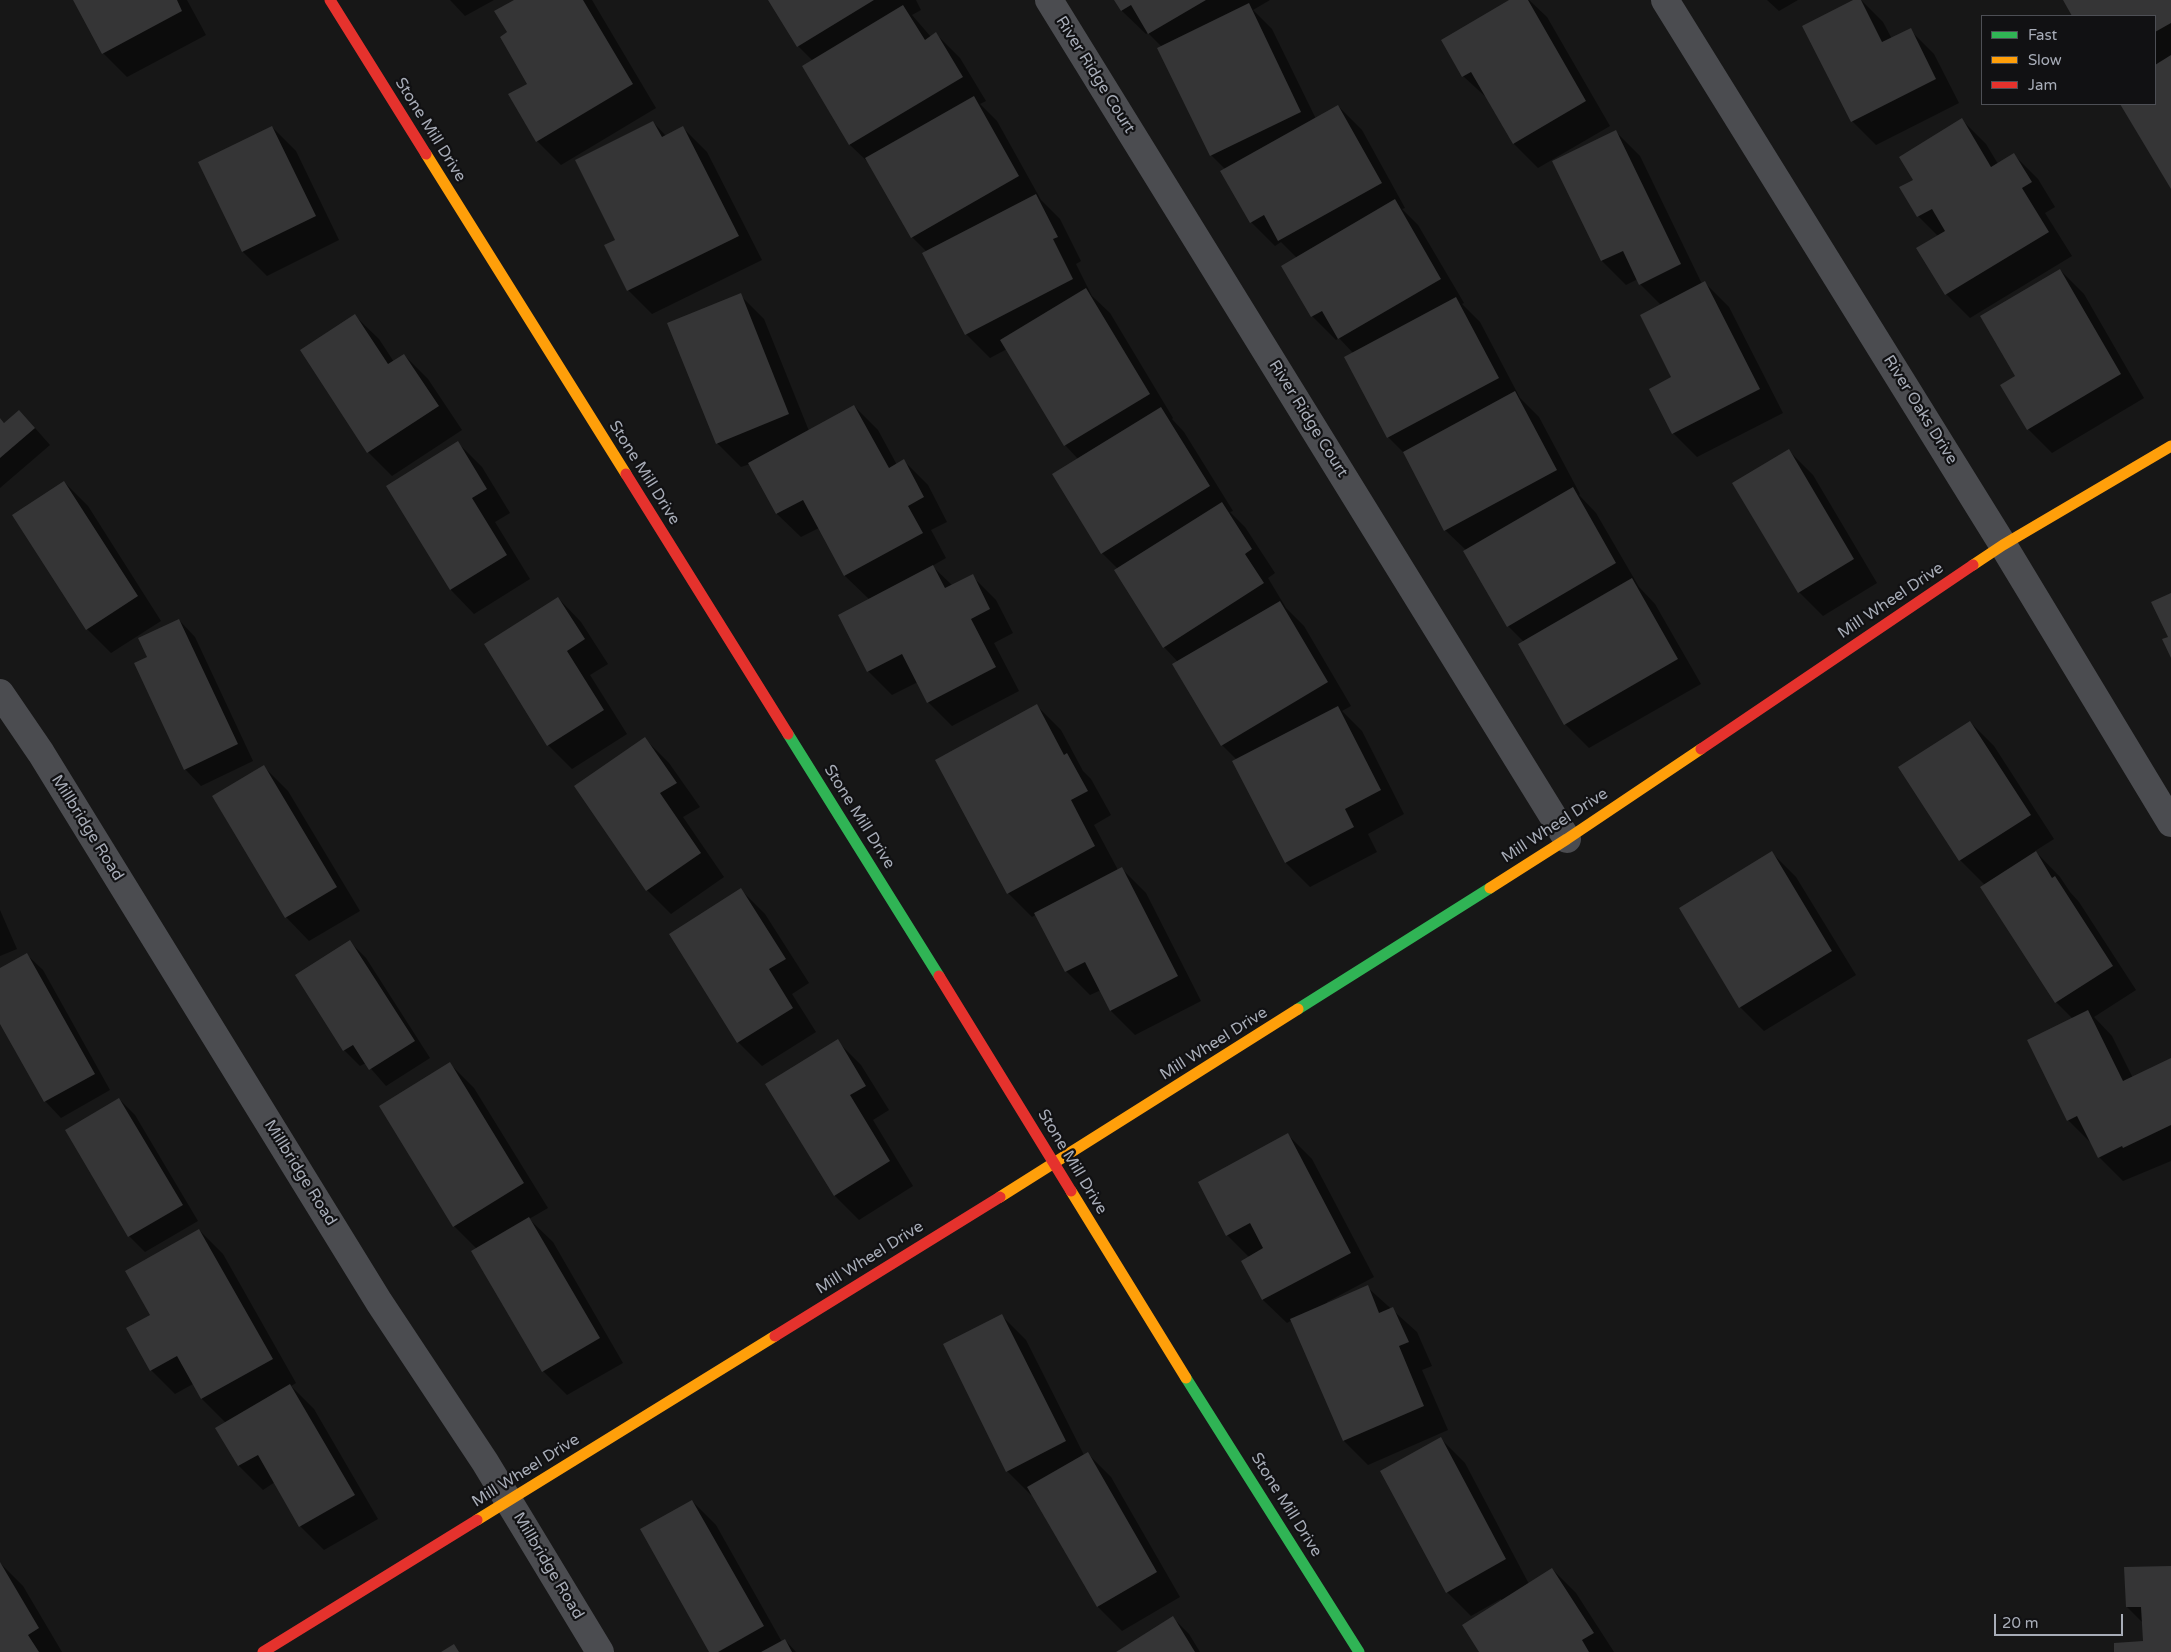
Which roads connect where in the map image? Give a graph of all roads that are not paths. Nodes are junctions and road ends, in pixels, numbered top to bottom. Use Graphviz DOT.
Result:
graph roads {
  1 [pos="330,0"];
  2 [pos="1049,0"];
  3 [pos="1665,0"];
  4 [pos="2171,446"];
  5 [pos="2003,545"];
  6 [pos="0,693"];
  7 [pos="2171,823"];
  8 [pos="1567,839"];
  9 [pos="1054,1164"];
  10 [pos="508,1500"];
  11 [pos="263,1652"];
  12 [pos="600,1652"];
  13 [pos="1359,1652"];
  1 -- 9 [label="street, Stone Mill Drive"];
  2 -- 8 [label="street, River Ridge Court"];
  3 -- 5 [label="street, River Oaks Drive"];
  4 -- 5 [label="street, Mill Wheel Drive"];
  5 -- 7 [label="street, River Oaks Drive"];
  5 -- 8 [label="street, Mill Wheel Drive"];
  6 -- 10 [label="street, Millbridge Road"];
  8 -- 9 [label="street, Mill Wheel Drive"];
  9 -- 10 [label="street, Mill Wheel Drive"];
  9 -- 13 [label="street, Stone Mill Drive"];
  10 -- 11 [label="street, Mill Wheel Drive"];
  10 -- 12 [label="street, Millbridge Road"];
}
